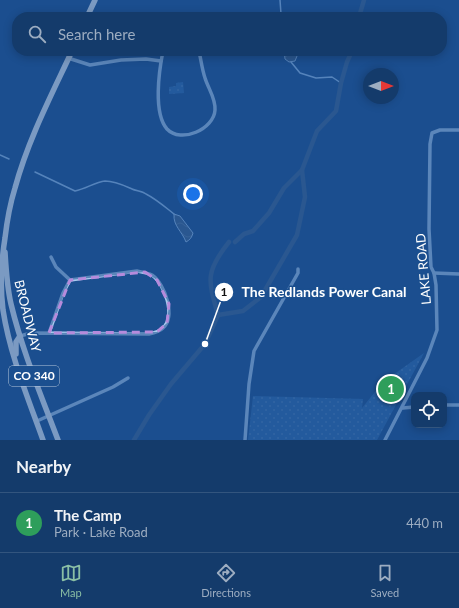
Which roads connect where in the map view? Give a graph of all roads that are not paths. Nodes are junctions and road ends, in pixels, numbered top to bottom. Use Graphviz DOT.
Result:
graph roads {
  1 [pos="95,0"];
  2 [pos="89,12"];
  3 [pos="162,56"];
  4 [pos="200,56"];
  5 [pos="68,58"];
  6 [pos="161,61"];
  7 [pos="459,130"];
  8 [pos="2,239"];
  9 [pos="51,257"];
  10 [pos="298,268"];
  11 [pos="434,273"];
  12 [pos="459,274"];
  13 [pos="70,280"];
  14 [pos="2,312"];
  15 [pos="49,333"];
  16 [pos="20,336"];
  17 [pos="128,378"];
  18 [pos="22,381"];
  19 [pos="447,405"];
  20 [pos="459,405"];
  21 [pos="411,407"];
  22 [pos="403,408"];
  23 [pos="49,416"];
  24 [pos="36,421"];
  25 [pos="43,440"];
  26 [pos="58,440"];
  27 [pos="245,440"];
  28 [pos="385,440"];
  1 -- 2 [label="main road"];
  3 -- 6 [label="street"];
  4 -- 6 [label="street"];
  5 -- 6 [label="street"];
  5 -- 8 [label="main road, BROADWAY / CO 340"];
  7 -- 11 [label="street, LAKE ROAD"];
  8 -- 14 [label="main road, BROADWAY / CO 340"];
  8 -- 16 [label="main road, BROADWAY / CO 340"];
  9 -- 13 [label="street"];
  10 -- 27 [label="street"];
  11 -- 12 [label="street"];
  11 -- 22 [label="street, LAKE ROAD"];
  13 -- 15 [label="street"];
  13 -- 15 [label="street"];
  14 -- 18 [label="main road, BROADWAY / CO 340"];
  15 -- 16 [label="street"];
  16 -- 18 [label="main road"];
  16 -- 23 [label="main road, BROADWAY / CO 340"];
  17 -- 23 [label="street"];
  18 -- 24 [label="main road, BROADWAY / CO 340"];
  19 -- 20 [label="street"];
  21 -- 22 [label="street"];
  22 -- 28 [label="street, LAKE ROAD"];
  23 -- 24 [label="street"];
  23 -- 26 [label="main road, BROADWAY / CO 340"];
  24 -- 25 [label="main road, BROADWAY / CO 340"];
}
